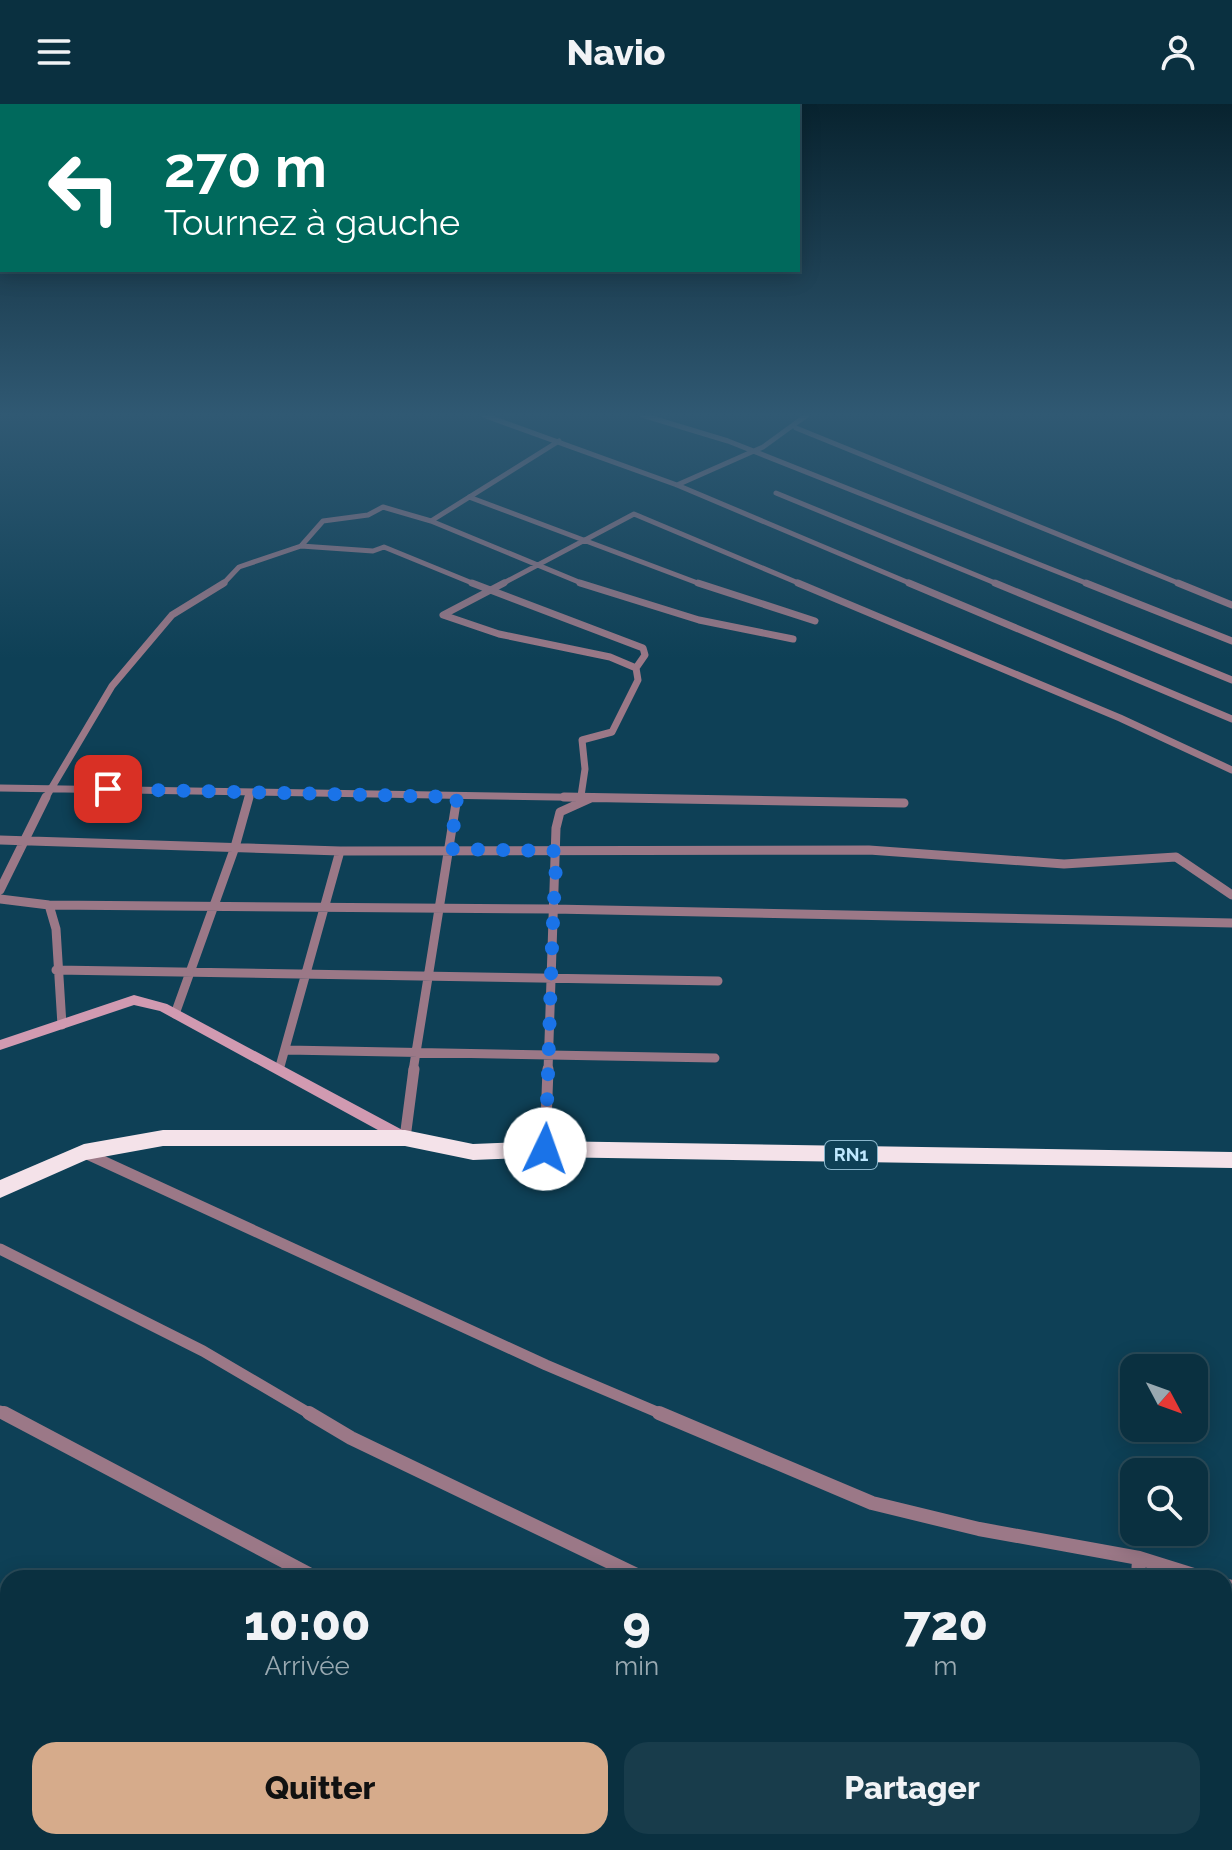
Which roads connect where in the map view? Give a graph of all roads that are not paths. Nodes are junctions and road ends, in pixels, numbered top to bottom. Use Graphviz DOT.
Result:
graph roads {
  1 [pos="704,496"];
  2 [pos="784,496"];
  3 [pos="866,496"];
  4 [pos="965,496"];
  5 [pos="469,497"];
  6 [pos="431,521"];
  7 [pos="584,539"];
  8 [pos="301,546"];
  9 [pos="534,566"];
  10 [pos="489,590"];
  11 [pos="1232,605"];
  12 [pos="815,621"];
  13 [pos="793,639"];
  14 [pos="1232,641"];
  15 [pos="636,668"];
  16 [pos="1232,680"];
  17 [pos="1232,719"];
  18 [pos="1232,770"];
  19 [pos="0,788"];
  20 [pos="51,788"];
  21 [pos="250,792"];
  22 [pos="598,795"];
  23 [pos="581,796"];
  24 [pos="457,797"];
  25 [pos="904,803"];
  26 [pos="0,840"];
  27 [pos="25,840"];
  28 [pos="235,847"];
  29 [pos="451,849"];
  30 [pos="340,851"];
  31 [pos="557,851"];
  32 [pos="0,890"];
  33 [pos="1232,895"];
  34 [pos="0,899"];
  35 [pos="49,905"];
  36 [pos="212,905"];
  37 [pos="323,908"];
  38 [pos="440,908"];
  39 [pos="553,909"];
  40 [pos="1232,923"];
  41 [pos="56,970"];
  42 [pos="190,973"];
  43 [pos="305,974"];
  44 [pos="426,976"];
  45 [pos="548,979"];
  46 [pos="718,981"];
  47 [pos="175,1014"];
  48 [pos="62,1025"];
  49 [pos="0,1045"];
  50 [pos="287,1050"];
  51 [pos="413,1052"];
  52 [pos="550,1056"];
  53 [pos="715,1058"];
  54 [pos="279,1070"];
  55 [pos="405,1138"];
  56 [pos="545,1149"];
  57 [pos="84,1152"];
  58 [pos="1232,1160"];
  59 [pos="0,1189"];
  60 [pos="0,1249"];
  61 [pos="0,1411"];
  62 [pos="1139,1558"];
  63 [pos="301,1570"];
  64 [pos="626,1570"];
  65 [pos="1138,1570"];
  66 [pos="1177,1570"];
  1 -- 17 [label="street"];
  2 -- 16 [label="street"];
  3 -- 14 [label="street"];
  4 -- 11 [label="street"];
  5 -- 6 [label="street"];
  5 -- 7 [label="street"];
  6 -- 8 [label="street"];
  6 -- 9 [label="street"];
  7 -- 9 [label="street"];
  7 -- 12 [label="street"];
  7 -- 18 [label="street"];
  8 -- 10 [label="street"];
  8 -- 20 [label="street"];
  9 -- 10 [label="street"];
  9 -- 13 [label="street"];
  10 -- 15 [label="street"];
  10 -- 15 [label="street"];
  15 -- 23 [label="street"];
  19 -- 20 [label="street"];
  20 -- 21 [label="street"];
  20 -- 27 [label="street"];
  21 -- 24 [label="street"];
  21 -- 28 [label="street"];
  22 -- 23 [label="street"];
  22 -- 25 [label="street"];
  22 -- 31 [label="street"];
  23 -- 24 [label="street"];
  24 -- 29 [label="street"];
  26 -- 27 [label="street"];
  27 -- 28 [label="street"];
  27 -- 32 [label="street"];
  28 -- 30 [label="street"];
  28 -- 36 [label="street"];
  29 -- 30 [label="street"];
  29 -- 31 [label="street"];
  29 -- 38 [label="street"];
  30 -- 37 [label="street"];
  31 -- 33 [label="street"];
  31 -- 39 [label="street"];
  34 -- 35 [label="street"];
  35 -- 36 [label="street"];
  35 -- 41 [label="street"];
  36 -- 37 [label="street"];
  36 -- 42 [label="street"];
  37 -- 38 [label="street"];
  37 -- 43 [label="street"];
  38 -- 39 [label="street"];
  38 -- 44 [label="street"];
  39 -- 40 [label="street"];
  39 -- 45 [label="street"];
  41 -- 42 [label="street"];
  41 -- 48 [label="street"];
  42 -- 43 [label="street"];
  42 -- 47 [label="street"];
  43 -- 44 [label="street"];
  43 -- 50 [label="street"];
  44 -- 45 [label="street"];
  44 -- 51 [label="street"];
  45 -- 46 [label="street"];
  45 -- 52 [label="street"];
  47 -- 48 [label="street"];
  47 -- 54 [label="street"];
  48 -- 49 [label="street"];
  50 -- 51 [label="street"];
  50 -- 54 [label="street"];
  51 -- 52 [label="street"];
  51 -- 55 [label="street"];
  52 -- 53 [label="street"];
  52 -- 56 [label="street"];
  54 -- 55 [label="street"];
  55 -- 56 [label="highway, RN1"];
  55 -- 57 [label="highway, RN1"];
  56 -- 58 [label="highway, RN1"];
  57 -- 59 [label="highway, RN1"];
  57 -- 62 [label="street"];
  60 -- 64 [label="street"];
  61 -- 63 [label="street"];
  62 -- 65 [label="street"];
  62 -- 66 [label="street"];
}
